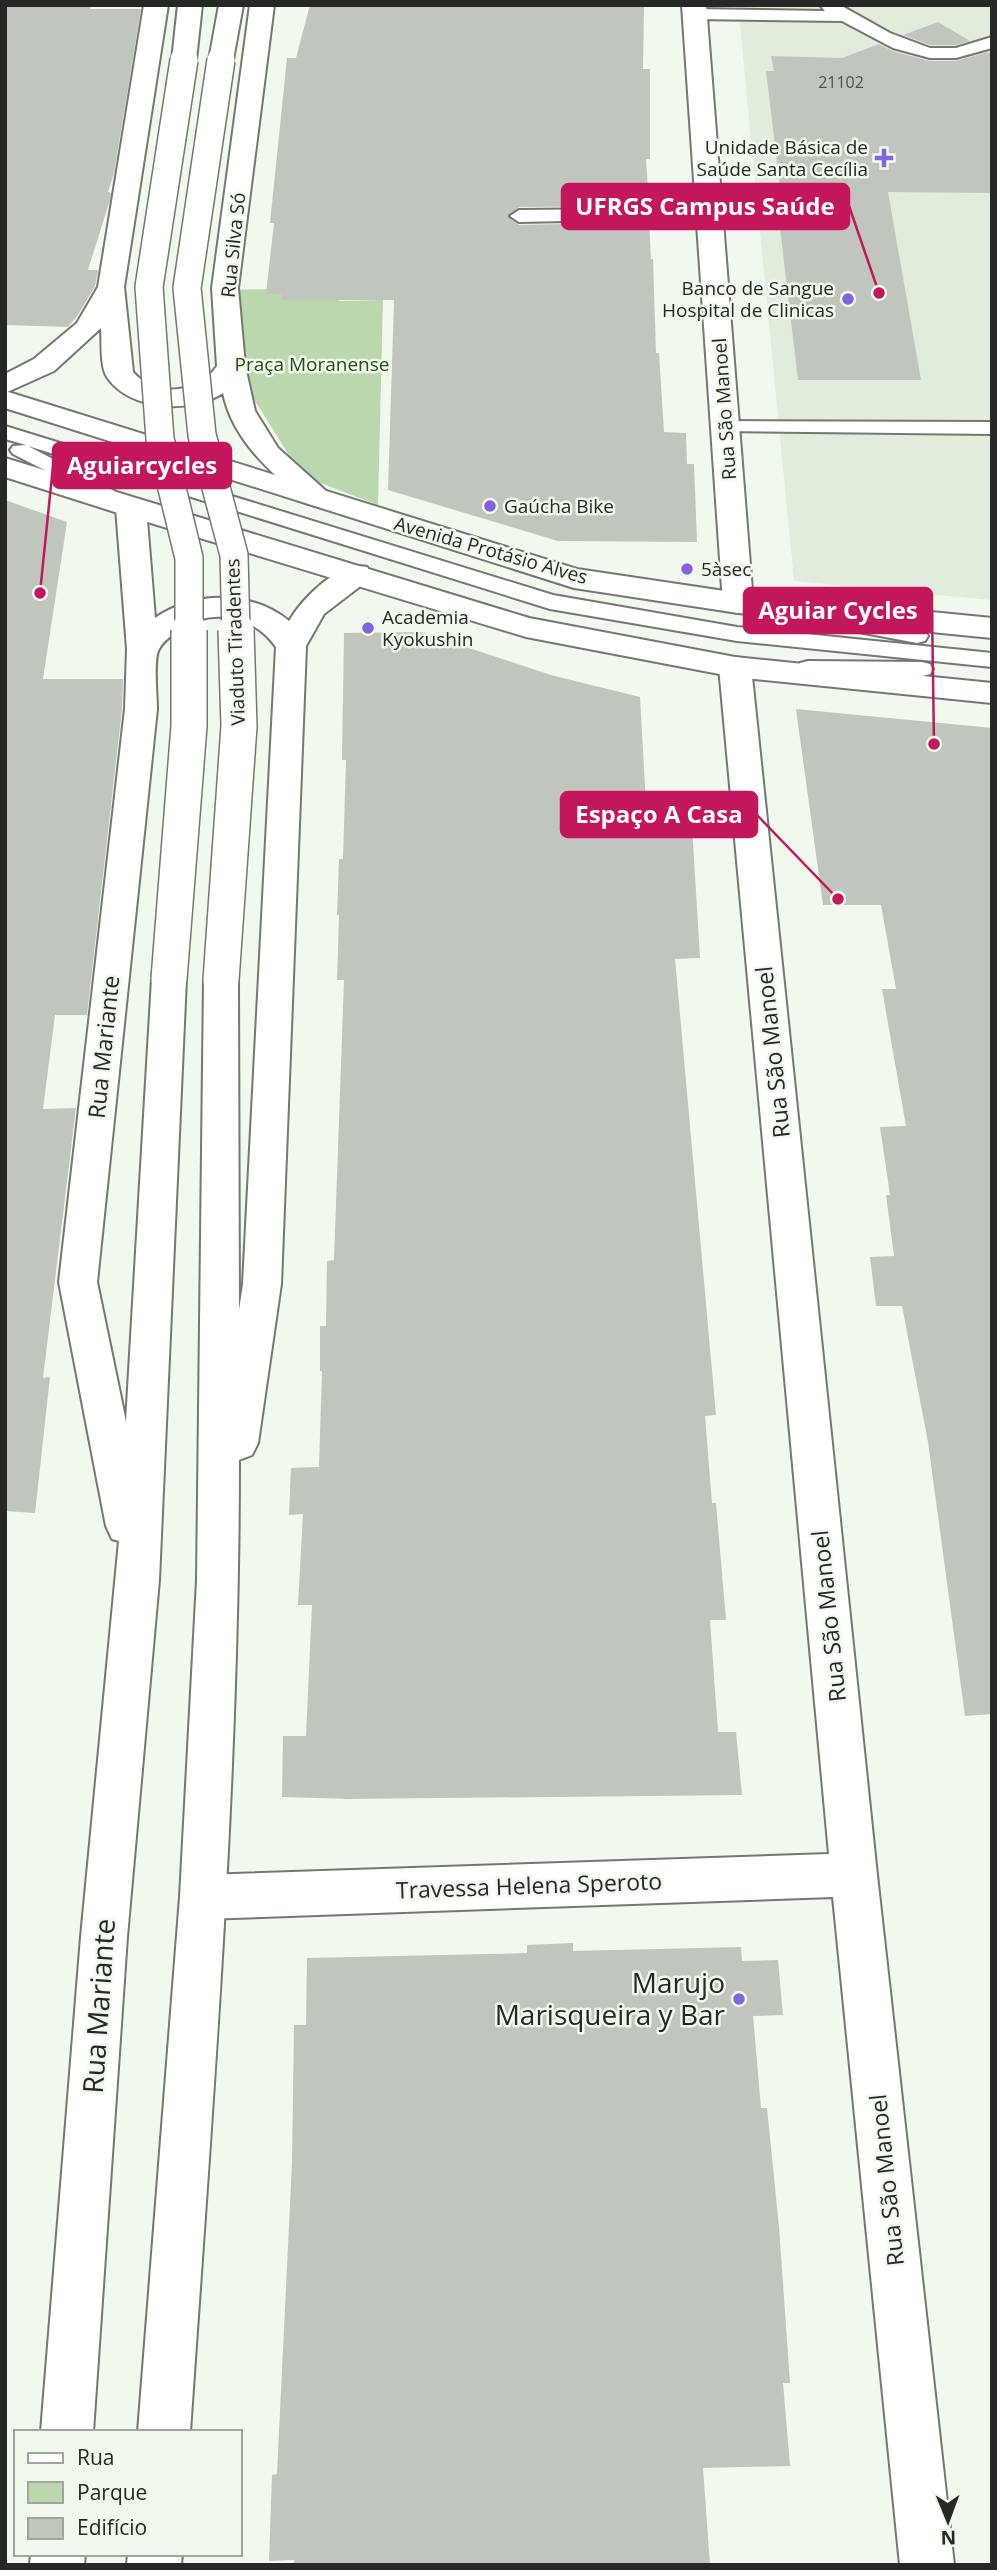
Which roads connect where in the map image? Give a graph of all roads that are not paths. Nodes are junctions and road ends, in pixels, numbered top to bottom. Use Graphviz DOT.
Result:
graph roads {
  1 [pos="156,5"];
  2 [pos="190,5"];
  3 [pos="231,5"];
  4 [pos="262,5"];
  5 [pos="828,5"];
  6 [pos="694,10"];
  7 [pos="845,16"];
  8 [pos="992,42"];
  9 [pos="709,215"];
  10 [pos="519,216"];
  11 [pos="111,287"];
  12 [pos="230,366"];
  13 [pos="5,385"];
  14 [pos="5,399"];
  15 [pos="725,427"];
  16 [pos="992,428"];
  17 [pos="5,430"];
  18 [pos="5,442"];
  19 [pos="5,467"];
  20 [pos="316,497"];
  21 [pos="131,508"];
  22 [pos="356,575"];
  23 [pos="738,603"];
  24 [pos="992,628"];
  25 [pos="291,646"];
  26 [pos="142,649"];
  27 [pos="992,650"];
  28 [pos="992,660"];
  29 [pos="736,667"];
  30 [pos="992,671"];
  31 [pos="992,693"];
  32 [pos="169,979"];
  33 [pos="138,1580"];
  34 [pos="218,1580"];
  35 [pos="854,1875"];
  36 [pos="203,1897"];
  37 [pos="67,2430"];
  38 [pos="164,2430"];
  39 [pos="927,2565"];
  1 -- 11 [label="main road"];
  2 -- 32 [label="main road, Viaduto Tiradentes, bridge"];
  3 -- 34 [label="main road, Viaduto Tiradentes, bridge"];
  4 -- 12 [label="main road, Rua Silva Só"];
  5 -- 7 [label="lane"];
  6 -- 7 [label="lane"];
  6 -- 9 [label="main road, Rua São Manoel"];
  7 -- 8 [label="lane"];
  9 -- 10 [label="lane"];
  9 -- 15 [label="main road, Rua São Manoel"];
  11 -- 12 [label="main road"];
  11 -- 13 [label="main road"];
  12 -- 20 [label="main road, Rua Silva Só"];
  14 -- 20 [label="main road, Avenida Protásio Alves"];
  15 -- 16 [label="lane"];
  15 -- 23 [label="main road, Rua São Manoel"];
  17 -- 20 [label="lane"];
  17 -- 28 [label="lane"];
  18 -- 21 [label="lane"];
  19 -- 21 [label="main road"];
  20 -- 23 [label="main road, Avenida Protásio Alves"];
  21 -- 22 [label="main road"];
  21 -- 26 [label="main road, Rua Mariante"];
  22 -- 25 [label="main road"];
  22 -- 29 [label="main road"];
  23 -- 24 [label="main road, Avenida Protásio Alves"];
  23 -- 27 [label="lane"];
  25 -- 26 [label="main road"];
  25 -- 34 [label="main road"];
  26 -- 33 [label="main road, Rua Mariante"];
  29 -- 30 [label="lane"];
  29 -- 31 [label="main road"];
  29 -- 35 [label="main road, Rua São Manoel"];
  32 -- 33 [label="main road, Rua Mariante"];
  33 -- 37 [label="main road, Rua Mariante"];
  34 -- 36 [label="main road"];
  35 -- 36 [label="main road, Travessa Helena Speroto"];
  35 -- 39 [label="main road, Rua São Manoel"];
  36 -- 38 [label="main road"];
}
